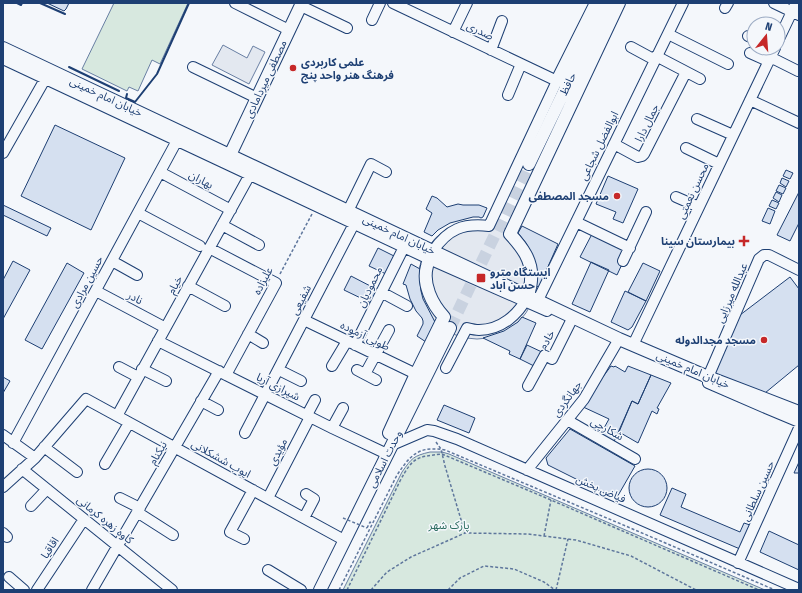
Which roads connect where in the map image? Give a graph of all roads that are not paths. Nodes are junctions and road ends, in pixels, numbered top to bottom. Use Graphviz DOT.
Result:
graph roads {
  1 [pos="235,3"];
  2 [pos="380,3"];
  3 [pos="393,3"];
  4 [pos="467,3"];
  5 [pos="596,3"];
  6 [pos="607,3"];
  7 [pos="619,3"];
  8 [pos="682,3"];
  9 [pos="774,3"];
  10 [pos="301,4"];
  11 [pos="795,10"];
  12 [pos="372,20"];
  13 [pos="502,21"];
  14 [pos="786,26"];
  15 [pos="347,28"];
  16 [pos="289,30"];
  17 [pos="453,32"];
  18 [pos="668,34"];
  19 [pos="631,47"];
  20 [pos="3,48"];
  21 [pos="491,50"];
  22 [pos="771,56"];
  23 [pos="773,56"];
  24 [pos="3,58"];
  25 [pos="656,58"];
  26 [pos="521,64"];
  27 [pos="728,64"];
  28 [pos="193,67"];
  29 [pos="798,70"];
  30 [pos="686,72"];
  31 [pos="48,75"];
  32 [pos="700,79"];
  33 [pos="557,81"];
  34 [pos="508,94"];
  35 [pos="257,98"];
  36 [pos="750,100"];
  37 [pos="697,119"];
  38 [pos="799,123"];
  39 [pos="179,136"];
  40 [pos="733,136"];
  41 [pos="614,144"];
  42 [pos="686,148"];
  43 [pos="3,153"];
  44 [pos="230,155"];
  45 [pos="529,164"];
  46 [pos="719,164"];
  47 [pos="252,171"];
  48 [pos="160,172"];
  49 [pos="386,172"];
  50 [pos="676,196"];
  51 [pos="698,207"];
  52 [pos="231,210"];
  53 [pos="646,212"];
  54 [pos="138,213"];
  55 [pos="353,217"];
  56 [pos="576,222"];
  57 [pos="222,225"];
  58 [pos="406,243"];
  59 [pos="259,246"];
  60 [pos="205,247"];
  61 [pos="630,248"];
  62 [pos="431,255"];
  63 [pos="112,261"];
  64 [pos="623,261"];
  65 [pos="799,270"];
  66 [pos="137,275"];
  67 [pos="188,286"];
  68 [pos="96,291"];
  69 [pos="381,292"];
  70 [pos="533,298"];
  71 [pos="225,306"];
  72 [pos="407,306"];
  73 [pos="573,317"];
  74 [pos="304,320"];
  75 [pos="162,326"];
  76 [pos="450,328"];
  77 [pos="388,330"];
  78 [pos="248,334"];
  79 [pos="619,339"];
  80 [pos="158,341"];
  81 [pos="263,343"];
  82 [pos="351,343"];
  83 [pos="633,345"];
  84 [pos="376,355"];
  85 [pos="332,366"];
  86 [pos="119,367"];
  87 [pos="446,368"];
  88 [pos="279,370"];
  89 [pos="140,373"];
  90 [pos="223,373"];
  91 [pos="416,374"];
  92 [pos="708,377"];
  93 [pos="376,380"];
  94 [pos="301,381"];
  95 [pos="166,382"];
  96 [pos="528,386"];
  97 [pos="266,394"];
  98 [pos="315,400"];
  99 [pos="202,401"];
  100 [pos="343,408"];
  101 [pos="218,410"];
  102 [pos="799,412"];
  103 [pos="117,416"];
  104 [pos="308,416"];
  105 [pos="567,420"];
  106 [pos="799,422"];
  107 [pos="129,423"];
  108 [pos="332,428"];
  109 [pos="799,428"];
  110 [pos="245,434"];
  111 [pos="3,435"];
  112 [pos="13,443"];
  113 [pos="44,447"];
  114 [pos="175,448"];
  115 [pos="390,450"];
  116 [pos="35,458"];
  117 [pos="635,459"];
  118 [pos="105,464"];
  119 [pos="22,469"];
  120 [pos="527,470"];
  121 [pos="77,472"];
  122 [pos="3,487"];
  123 [pos="47,489"];
  124 [pos="253,490"];
  125 [pos="306,494"];
  126 [pos="120,498"];
  127 [pos="268,498"];
  128 [pos="31,506"];
  129 [pos="138,510"];
  130 [pos="304,518"];
  131 [pos="84,519"];
  132 [pos="172,534"];
  133 [pos="244,539"];
  134 [pos="344,540"];
  135 [pos="117,546"];
  136 [pos="738,563"];
  137 [pos="268,570"];
  138 [pos="9,577"];
  139 [pos="24,590"];
  140 [pos="37,590"];
  141 [pos="92,590"];
  142 [pos="172,590"];
  143 [pos="301,590"];
  144 [pos="320,590"];
  145 [pos="799,590"];
  1 -- 16 [label="street"];
  2 -- 12 [label="street"];
  3 -- 17 [label="street, صدری"];
  4 -- 17 [label="street"];
  5 -- 33 [label="main road"];
  6 -- 45 [label="main road, حافظ"];
  7 -- 70 [label="main road"];
  8 -- 18 [label="street, ابوالفضل شجاعی"];
  9 -- 11 [label="street"];
  10 -- 15 [label="street"];
  10 -- 16 [label="main road, مصطفی میردامادی"];
  11 -- 14 [label="street"];
  13 -- 21 [label="street"];
  16 -- 35 [label="main road, مصطفی میردامادی"];
  17 -- 21 [label="street, صدری"];
  18 -- 25 [label="street, ابوالفضل شجاعی"];
  18 -- 27 [label="street"];
  19 -- 25 [label="street"];
  20 -- 31 [label="main road, خیابان امام خمینی"];
  21 -- 26 [label="street, صدری"];
  22 -- 36 [label="street, محسن نعمتی"];
  23 -- 29 [label="street"];
  24 -- 31 [label="street"];
  25 -- 30 [label="street"];
  25 -- 41 [label="street, ابوالفضل شجاعی"];
  26 -- 33 [label="street, صدری"];
  26 -- 34 [label="street"];
  28 -- 35 [label="street"];
  30 -- 32 [label="street"];
  30 -- 41 [label="street, جمال دارا"];
  31 -- 39 [label="main road, خیابان امام خمینی"];
  31 -- 43 [label="street"];
  33 -- 62 [label="street"];
  35 -- 44 [label="main road, مصطفی میردامادی"];
  36 -- 38 [label="street"];
  36 -- 40 [label="street, محسن نعمتی"];
  37 -- 40 [label="street"];
  39 -- 44 [label="main road, خیابان امام خمینی"];
  39 -- 47 [label="street"];
  39 -- 48 [label="street, حسین مرادی"];
  40 -- 46 [label="street, محسن نعمتی"];
  41 -- 56 [label="street, ابوالفضل شجاعی"];
  42 -- 46 [label="street"];
  44 -- 47 [label="main road, خیابان امام خمینی"];
  46 -- 51 [label="street, محسن نعمتی"];
  47 -- 52 [label="street, خیام"];
  47 -- 55 [label="main road, خیابان امام خمینی"];
  47 -- 55 [label="street"];
  48 -- 52 [label="street, بهاران"];
  48 -- 54 [label="street, حسین مرادی"];
  49 -- 55 [label="street, شفیعی"];
  50 -- 51 [label="street"];
  51 -- 83 [label="street, محسن نعمتی"];
  52 -- 57 [label="street, خیام"];
  53 -- 61 [label="street"];
  54 -- 60 [label="street"];
  54 -- 63 [label="street, حسین مرادی"];
  55 -- 58 [label="main road, خیابان امام خمینی"];
  55 -- 74 [label="street, شفیعی"];
  56 -- 61 [label="street"];
  56 -- 70 [label="street, ابوالفضل شجاعی"];
  57 -- 59 [label="street"];
  57 -- 60 [label="street, خیام"];
  58 -- 62 [label="main road, خیابان امام خمینی"];
  58 -- 69 [label="street, محمودیان"];
  60 -- 67 [label="street, خیام"];
  60 -- 78 [label="street, علیزاده"];
  61 -- 64 [label="street"];
  62 -- 70 [label="main road, خیابان امام خمینی"];
  62 -- 91 [label="main road"];
  62 -- 106 [label="street"];
  63 -- 66 [label="street"];
  63 -- 68 [label="street, حسین مرادی"];
  65 -- 92 [label="street, عبدالله میرزایی"];
  67 -- 71 [label="street"];
  67 -- 80 [label="street, خیام"];
  68 -- 75 [label="street, نادر"];
  68 -- 112 [label="street, حسین مرادی"];
  69 -- 72 [label="street"];
  69 -- 82 [label="street, محمودیان"];
  70 -- 73 [label="main road, خیابان امام خمینی"];
  70 -- 87 [label="street, ابوالفضل شجاعی"];
  73 -- 79 [label="main road, خیابان امام خمینی"];
  73 -- 96 [label="street, خادم"];
  74 -- 82 [label="street, طوبی آزموده"];
  74 -- 88 [label="street, شفیعی"];
  76 -- 115 [label="main road, وحدت اسلامی"];
  77 -- 84 [label="street"];
  78 -- 81 [label="street"];
  78 -- 90 [label="street, علیزاده"];
  79 -- 83 [label="main road, خیابان امام خمینی"];
  79 -- 105 [label="street, جهانگردی"];
  80 -- 89 [label="street, خیام"];
  80 -- 90 [label="street, شیرازی آریا"];
  82 -- 84 [label="street, طوبی آزموده"];
  82 -- 85 [label="street, محمودیان"];
  83 -- 92 [label="main road, خیابان امام خمینی"];
  84 -- 91 [label="street, طوبی آزموده"];
  84 -- 93 [label="street"];
  86 -- 89 [label="street"];
  88 -- 94 [label="street"];
  88 -- 97 [label="street, شفیعی"];
  89 -- 95 [label="street"];
  89 -- 103 [label="street, خیام"];
  90 -- 97 [label="street, شیرازی آریا"];
  90 -- 99 [label="street, نیکنام"];
  91 -- 115 [label="main road"];
  92 -- 102 [label="main road, خیابان امام خمینی"];
  97 -- 104 [label="street, شیرازی آریا"];
  97 -- 110 [label="street, شفیعی"];
  98 -- 104 [label="street, مؤیدی"];
  99 -- 101 [label="street"];
  99 -- 114 [label="street, نیکنام"];
  100 -- 108 [label="street"];
  103 -- 107 [label="street, ایوب ششکلانی"];
  103 -- 113 [label="street, ایوب ششکلانی"];
  104 -- 108 [label="street, شیرازی آریا"];
  104 -- 127 [label="street, مؤیدی"];
  105 -- 117 [label="street, شکارچی"];
  105 -- 120 [label="street, جهانگردی"];
  107 -- 114 [label="street, ایوب ششکلانی"];
  107 -- 118 [label="street"];
  108 -- 115 [label="street, شیرازی آریا"];
  109 -- 136 [label="street, حسین سلطانی"];
  111 -- 112 [label="street"];
  112 -- 116 [label="street"];
  113 -- 116 [label="street"];
  113 -- 121 [label="street"];
  114 -- 124 [label="street, ایوب ششکلانی"];
  114 -- 129 [label="street, نیکنام"];
  115 -- 120 [label="street, فیاض بخش"];
  115 -- 134 [label="main road, وحدت اسلامی"];
  116 -- 119 [label="street"];
  119 -- 122 [label="street"];
  119 -- 123 [label="street, کاوه زهره کرمانی"];
  120 -- 136 [label="street, فیاض بخش"];
  123 -- 128 [label="street"];
  123 -- 131 [label="street, کاوه زهره کرمانی"];
  124 -- 127 [label="street, ایوب ششکلانی"];
  124 -- 133 [label="street"];
  125 -- 130 [label="street"];
  126 -- 129 [label="street"];
  127 -- 130 [label="street, ایوب ششکلانی"];
  129 -- 132 [label="street"];
  129 -- 135 [label="street, نیکنام"];
  130 -- 134 [label="street, ایوب ششکلانی"];
  131 -- 135 [label="street, کاوه زهره کرمانی"];
  131 -- 140 [label="street, اقاقیا"];
  134 -- 144 [label="main road, وحدت اسلامی"];
  135 -- 141 [label="street, نیکنام"];
  135 -- 142 [label="street, کاوه زهره کرمانی"];
  136 -- 145 [label="street, فیاض بخش"];
  137 -- 143 [label="street"];
  138 -- 139 [label="street"];
}
